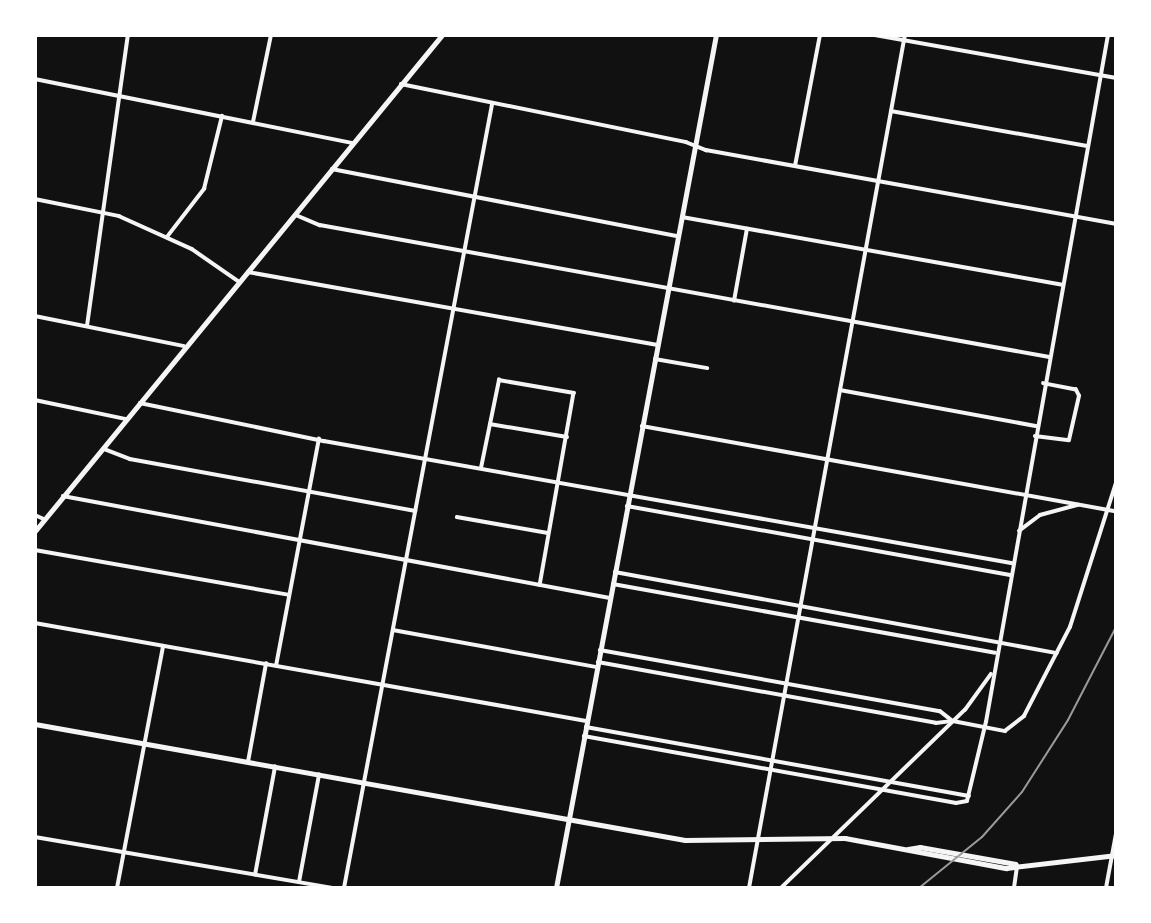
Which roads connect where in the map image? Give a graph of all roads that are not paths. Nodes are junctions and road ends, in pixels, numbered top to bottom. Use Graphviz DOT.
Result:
graph roads {
  1 [pos="128,35"];
  2 [pos="271,35"];
  3 [pos="442,35"];
  4 [pos="716,35"];
  5 [pos="820,35"];
  6 [pos="874,35"];
  7 [pos="1108,35"];
  8 [pos="904,38"];
  9 [pos="1100,75"];
  10 [pos="1116,78"];
  11 [pos="35,79"];
  12 [pos="401,84"];
  13 [pos="120,95"];
  14 [pos="492,105"];
  15 [pos="891,111"];
  16 [pos="222,116"];
  17 [pos="253,122"];
  18 [pos="353,143"];
  19 [pos="695,146"];
  20 [pos="1087,146"];
  21 [pos="795,166"];
  22 [pos="332,169"];
  23 [pos="877,181"];
  24 [pos="474,197"];
  25 [pos="35,199"];
  26 [pos="103,211"];
  27 [pos="294,214"];
  28 [pos="1075,216"];
  29 [pos="682,217"];
  30 [pos="1116,224"];
  31 [pos="747,229"];
  32 [pos="678,236"];
  33 [pos="167,237"];
  34 [pos="865,250"];
  35 [pos="464,251"];
  36 [pos="247,271"];
  37 [pos="238,281"];
  38 [pos="1062,285"];
  39 [pos="668,288"];
  40 [pos="734,301"];
  41 [pos="453,310"];
  42 [pos="35,316"];
  43 [pos="852,322"];
  44 [pos="87,326"];
  45 [pos="658,345"];
  46 [pos="184,346"];
  47 [pos="1049,357"];
  48 [pos="655,359"];
  49 [pos="707,368"];
  50 [pos="1044,384"];
  51 [pos="840,390"];
  52 [pos="35,400"];
  53 [pos="139,402"];
  54 [pos="125,419"];
  55 [pos="490,424"];
  56 [pos="642,426"];
  57 [pos="1037,426"];
  58 [pos="1035,436"];
  59 [pos="566,437"];
  60 [pos="319,439"];
  61 [pos="102,447"];
  62 [pos="425,459"];
  63 [pos="827,459"];
  64 [pos="481,469"];
  65 [pos="558,482"];
  66 [pos="1116,483"];
  67 [pos="309,492"];
  68 [pos="1024,494"];
  69 [pos="629,495"];
  70 [pos="63,496"];
  71 [pos="1080,505"];
  72 [pos="627,506"];
  73 [pos="1107,509"];
  74 [pos="415,511"];
  75 [pos="1116,511"];
  76 [pos="35,515"];
  77 [pos="457,517"];
  78 [pos="44,519"];
  79 [pos="814,528"];
  80 [pos="35,530"];
  81 [pos="549,533"];
  82 [pos="1017,533"];
  83 [pos="812,540"];
  84 [pos="299,542"];
  85 [pos="35,550"];
  86 [pos="406,561"];
  87 [pos="1012,563"];
  88 [pos="615,572"];
  89 [pos="1010,575"];
  90 [pos="613,584"];
  91 [pos="540,585"];
  92 [pos="289,595"];
  93 [pos="610,598"];
  94 [pos="800,606"];
  95 [pos="798,618"];
  96 [pos="35,623"];
  97 [pos="393,630"];
  98 [pos="997,642"];
  99 [pos="163,646"];
  100 [pos="600,650"];
  101 [pos="995,653"];
  102 [pos="1057,653"];
  103 [pos="266,664"];
  104 [pos="598,664"];
  105 [pos="276,666"];
  106 [pos="992,672"];
  107 [pos="786,684"];
  108 [pos="382,685"];
  109 [pos="784,696"];
  110 [pos="953,721"];
  111 [pos="35,724"];
  112 [pos="586,724"];
  113 [pos="983,729"];
  114 [pos="584,736"];
  115 [pos="144,744"];
  116 [pos="772,761"];
  117 [pos="248,763"];
  118 [pos="275,767"];
  119 [pos="770,770"];
  120 [pos="319,775"];
  121 [pos="891,782"];
  122 [pos="364,783"];
  123 [pos="882,790"];
  124 [pos="969,796"];
  125 [pos="569,820"];
  126 [pos="1116,834"];
  127 [pos="35,837"];
  128 [pos="834,837"];
  129 [pos="758,839"];
  130 [pos="124,852"];
  131 [pos="1114,855"];
  132 [pos="1017,864"];
  133 [pos="255,874"];
  134 [pos="299,882"];
  135 [pos="117,888"];
  136 [pos="334,888"];
  137 [pos="344,888"];
  138 [pos="555,888"];
  139 [pos="749,888"];
  140 [pos="781,888"];
  141 [pos="1014,888"];
  142 [pos="1106,888"];
  1 -- 13 [label="street"];
  2 -- 17 [label="street"];
  3 -- 12 [label="main road"];
  4 -- 19 [label="street"];
  5 -- 21 [label="street"];
  6 -- 8 [label="street"];
  7 -- 9 [label="street"];
  8 -- 9 [label="street"];
  8 -- 15 [label="street"];
  9 -- 10 [label="street"];
  9 -- 20 [label="street"];
  11 -- 13 [label="street"];
  12 -- 14 [label="street"];
  12 -- 18 [label="main road"];
  13 -- 16 [label="street"];
  13 -- 26 [label="street"];
  14 -- 19 [label="street"];
  14 -- 24 [label="street"];
  15 -- 20 [label="street"];
  15 -- 23 [label="street"];
  16 -- 17 [label="street"];
  16 -- 33 [label="street"];
  17 -- 18 [label="street"];
  18 -- 22 [label="main road"];
  19 -- 21 [label="street"];
  19 -- 29 [label="street"];
  20 -- 28 [label="street"];
  21 -- 23 [label="street"];
  22 -- 24 [label="street"];
  22 -- 27 [label="main road"];
  23 -- 28 [label="street"];
  23 -- 34 [label="street"];
  24 -- 32 [label="street"];
  24 -- 35 [label="street"];
  25 -- 26 [label="street"];
  26 -- 33 [label="street"];
  26 -- 44 [label="street"];
  27 -- 35 [label="street"];
  27 -- 36 [label="main road"];
  28 -- 30 [label="street"];
  28 -- 38 [label="street"];
  29 -- 31 [label="street"];
  29 -- 32 [label="street"];
  31 -- 34 [label="street"];
  31 -- 40 [label="street"];
  32 -- 39 [label="street"];
  33 -- 37 [label="street"];
  34 -- 38 [label="street"];
  34 -- 43 [label="street"];
  35 -- 39 [label="street"];
  35 -- 41 [label="street"];
  36 -- 37 [label="main road"];
  36 -- 41 [label="street"];
  37 -- 46 [label="main road"];
  38 -- 47 [label="street"];
  39 -- 40 [label="street"];
  39 -- 45 [label="street"];
  40 -- 43 [label="street"];
  41 -- 45 [label="street"];
  41 -- 62 [label="street"];
  42 -- 44 [label="street"];
  43 -- 47 [label="street"];
  43 -- 51 [label="street"];
  44 -- 46 [label="street"];
  45 -- 48 [label="street"];
  46 -- 53 [label="main road"];
  47 -- 50 [label="street"];
  48 -- 49 [label="street"];
  48 -- 56 [label="street"];
  50 -- 57 [label="street"];
  50 -- 58 [label="street"];
  51 -- 57 [label="street"];
  51 -- 63 [label="street"];
  52 -- 54 [label="street"];
  53 -- 54 [label="main road"];
  53 -- 60 [label="street"];
  54 -- 61 [label="main road"];
  55 -- 59 [label="street"];
  55 -- 59 [label="street"];
  55 -- 64 [label="street"];
  56 -- 63 [label="street"];
  56 -- 69 [label="street"];
  57 -- 58 [label="street"];
  58 -- 68 [label="street"];
  59 -- 65 [label="street"];
  60 -- 62 [label="street"];
  60 -- 67 [label="street"];
  61 -- 67 [label="street"];
  61 -- 70 [label="main road"];
  62 -- 64 [label="street"];
  62 -- 74 [label="street"];
  63 -- 68 [label="street"];
  63 -- 79 [label="street"];
  64 -- 65 [label="street"];
  65 -- 69 [label="street"];
  65 -- 81 [label="street"];
  66 -- 73 [label="street"];
  67 -- 74 [label="street"];
  67 -- 84 [label="street"];
  68 -- 71 [label="street"];
  68 -- 82 [label="street"];
  69 -- 72 [label="street"];
  69 -- 79 [label="street"];
  70 -- 78 [label="main road"];
  70 -- 84 [label="street"];
  71 -- 73 [label="street"];
  71 -- 82 [label="street"];
  72 -- 83 [label="street"];
  72 -- 88 [label="street"];
  73 -- 75 [label="street"];
  73 -- 102 [label="street"];
  74 -- 86 [label="street"];
  76 -- 78 [label="street"];
  77 -- 81 [label="street"];
  78 -- 80 [label="main road"];
  79 -- 83 [label="street"];
  79 -- 87 [label="street"];
  81 -- 91 [label="street"];
  82 -- 87 [label="street"];
  83 -- 89 [label="street"];
  83 -- 94 [label="street"];
  84 -- 86 [label="street"];
  84 -- 92 [label="street"];
  85 -- 92 [label="street"];
  86 -- 91 [label="street"];
  86 -- 97 [label="street"];
  87 -- 89 [label="street"];
  88 -- 90 [label="street"];
  88 -- 94 [label="street"];
  89 -- 98 [label="street"];
  90 -- 93 [label="street"];
  90 -- 95 [label="street"];
  91 -- 93 [label="street"];
  92 -- 105 [label="street"];
  93 -- 100 [label="street"];
  94 -- 95 [label="street"];
  94 -- 98 [label="street"];
  95 -- 101 [label="street"];
  95 -- 107 [label="street"];
  96 -- 99 [label="street"];
  97 -- 104 [label="street"];
  97 -- 108 [label="street"];
  98 -- 101 [label="street"];
  98 -- 102 [label="street"];
  99 -- 103 [label="street"];
  99 -- 115 [label="street"];
  100 -- 104 [label="street"];
  100 -- 107 [label="street"];
  101 -- 106 [label="street"];
  102 -- 113 [label="street"];
  103 -- 105 [label="street"];
  103 -- 117 [label="street"];
  104 -- 109 [label="street"];
  104 -- 112 [label="street"];
  105 -- 108 [label="street"];
  106 -- 110 [label="street"];
  106 -- 113 [label="street"];
  107 -- 109 [label="street"];
  107 -- 110 [label="street"];
  108 -- 112 [label="street"];
  108 -- 122 [label="street"];
  109 -- 110 [label="street"];
  109 -- 116 [label="street"];
  110 -- 113 [label="street"];
  110 -- 121 [label="street"];
  111 -- 115 [label="street"];
  112 -- 114 [label="street"];
  112 -- 116 [label="street"];
  113 -- 124 [label="street"];
  114 -- 119 [label="street"];
  114 -- 125 [label="street"];
  115 -- 117 [label="street"];
  115 -- 130 [label="street"];
  116 -- 119 [label="street"];
  116 -- 121 [label="street"];
  117 -- 118 [label="street"];
  118 -- 120 [label="street"];
  118 -- 133 [label="street"];
  119 -- 123 [label="street"];
  119 -- 129 [label="street"];
  120 -- 122 [label="street"];
  120 -- 134 [label="street"];
  121 -- 123 [label="street"];
  121 -- 124 [label="street"];
  122 -- 125 [label="street"];
  122 -- 137 [label="street"];
  123 -- 124 [label="street"];
  123 -- 128 [label="street"];
  125 -- 129 [label="street"];
  125 -- 138 [label="street"];
  126 -- 131 [label="street"];
  127 -- 130 [label="street"];
  128 -- 129 [label="street"];
  128 -- 132 [label="street"];
  128 -- 140 [label="street"];
  129 -- 139 [label="street"];
  130 -- 133 [label="street"];
  130 -- 135 [label="street"];
  131 -- 132 [label="street"];
  131 -- 142 [label="street"];
  132 -- 141 [label="street"];
  133 -- 134 [label="street"];
  134 -- 136 [label="street"];
}
